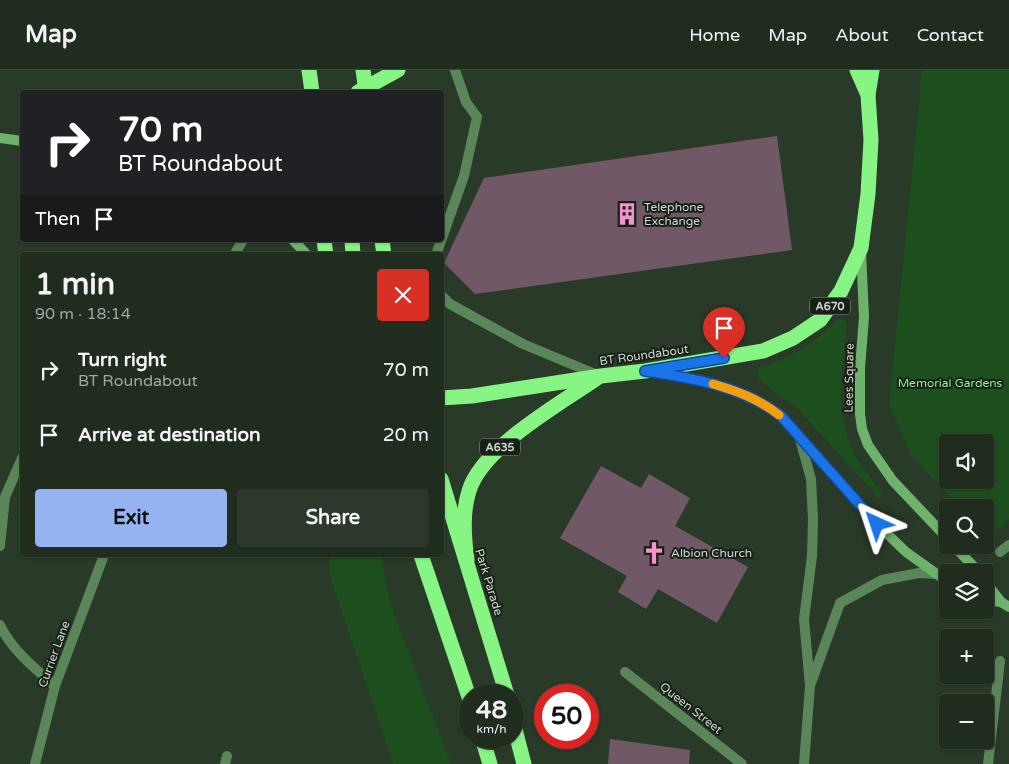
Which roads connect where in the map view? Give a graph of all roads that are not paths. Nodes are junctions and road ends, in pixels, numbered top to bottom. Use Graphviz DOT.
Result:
graph roads {
  1 [pos="309,70"];
  2 [pos="363,70"];
  3 [pos="398,70"];
  4 [pos="455,70"];
  5 [pos="857,70"];
  6 [pos="872,70"];
  7 [pos="312,90"];
  8 [pos="363,90"];
  9 [pos="365,90"];
  10 [pos="868,95"];
  11 [pos="0,138"];
  12 [pos="20,141"];
  13 [pos="444,232"];
  14 [pos="295,242"];
  15 [pos="861,248"];
  16 [pos="304,252"];
  17 [pos="444,298"];
  18 [pos="645,371"];
  19 [pos="600,376"];
  20 [pos="444,398"];
  21 [pos="799,436"];
  22 [pos="20,462"];
  23 [pos="444,488"];
  24 [pos="939,530"];
  25 [pos="1009,545"];
  26 [pos="0,546"];
  27 [pos="1000,552"];
  28 [pos="962,554"];
  29 [pos="103,557"];
  30 [pos="423,557"];
  31 [pos="467,560"];
  32 [pos="971,564"];
  33 [pos="936,574"];
  34 [pos="939,576"];
  35 [pos="994,592"];
  36 [pos="1005,605"];
  37 [pos="0,625"];
  38 [pos="1000,661"];
  39 [pos="625,672"];
  40 [pos="465,684"];
  41 [pos="504,684"];
  42 [pos="55,686"];
  43 [pos="810,686"];
  44 [pos="485,749"];
  45 [pos="520,749"];
  46 [pos="35,764"];
  47 [pos="490,764"];
  48 [pos="524,764"];
  49 [pos="742,764"];
  50 [pos="804,764"];
  51 [pos="988,764"];
  1 -- 7 [label="highway"];
  2 -- 8 [label="highway"];
  3 -- 9 [label="highway"];
  4 -- 13 [label="street"];
  5 -- 10 [label="highway, BT Roundabout / A670"];
  6 -- 10 [label="highway, A670"];
  10 -- 15 [label="highway, BT Roundabout / A670"];
  11 -- 12 [label="main road"];
  14 -- 16 [label="main road"];
  15 -- 18 [label="highway, BT Roundabout / A670"];
  15 -- 24 [label="main road, Lees Square"];
  17 -- 19 [label="street"];
  18 -- 19 [label="highway, BT Roundabout / A670"];
  18 -- 21 [label="main road"];
  19 -- 20 [label="highway, BT Roundabout / A670"];
  19 -- 31 [label="highway, A635"];
  21 -- 33 [label="main road"];
  21 -- 43 [label="street"];
  22 -- 26 [label="street"];
  23 -- 31 [label="highway, Park Parade / A635"];
  25 -- 27 [label="street"];
  28 -- 32 [label="main road"];
  29 -- 42 [label="street, Currier Lane"];
  30 -- 40 [label="highway"];
  31 -- 41 [label="highway, Park Parade / A635"];
  33 -- 34 [label="main road"];
  33 -- 43 [label="street"];
  35 -- 36 [label="main road"];
  37 -- 42 [label="street"];
  38 -- 51 [label="street"];
  39 -- 49 [label="street, Queen Street"];
  42 -- 46 [label="street, Currier Lane"];
  43 -- 50 [label="street"];
  44 -- 47 [label="highway"];
  45 -- 48 [label="highway"];
}
